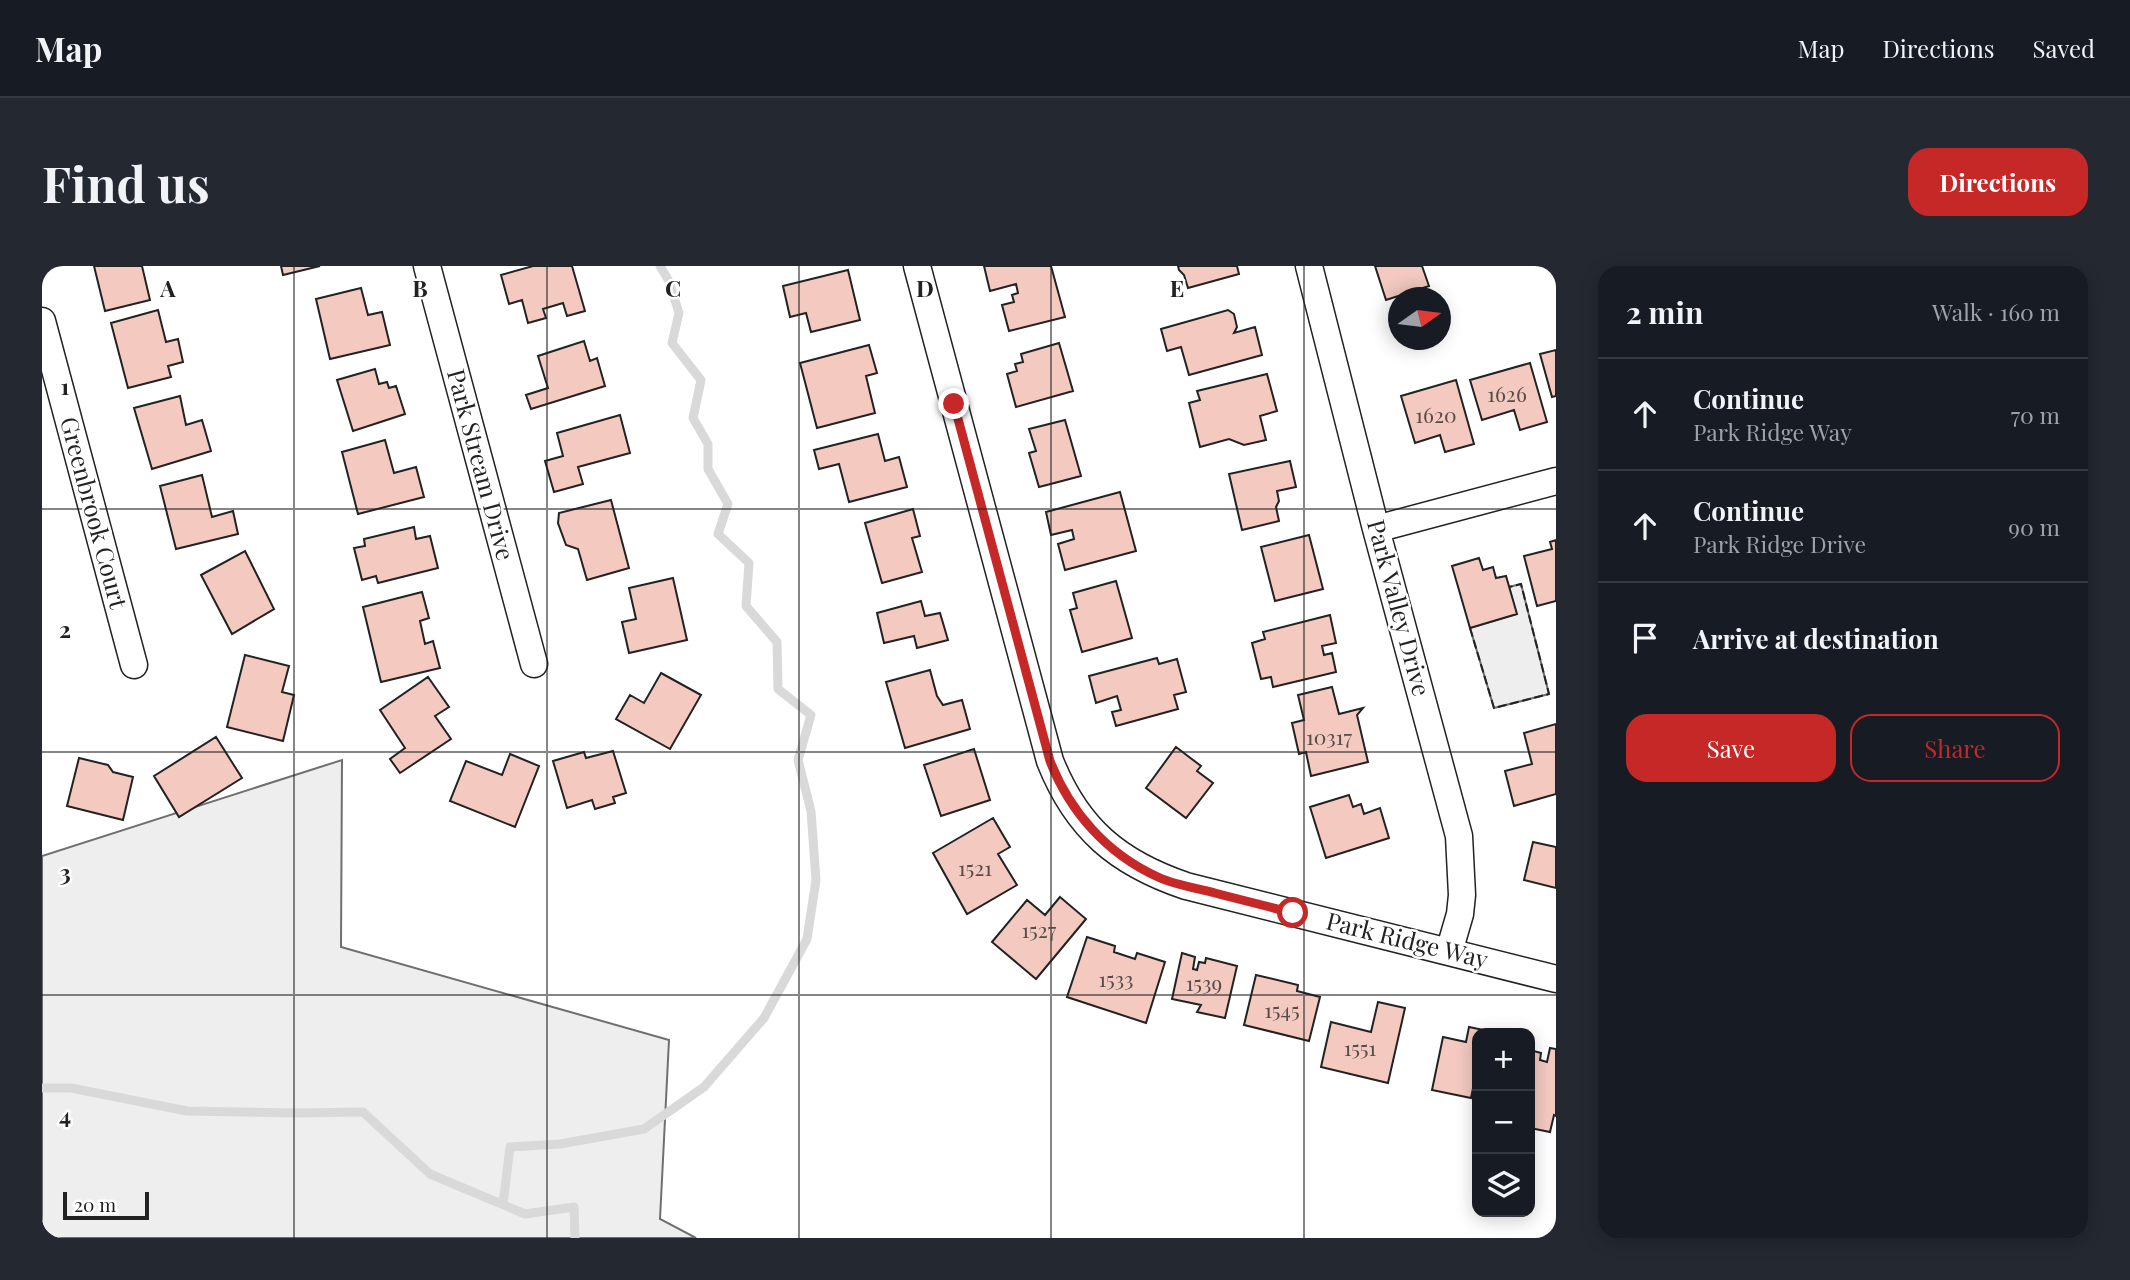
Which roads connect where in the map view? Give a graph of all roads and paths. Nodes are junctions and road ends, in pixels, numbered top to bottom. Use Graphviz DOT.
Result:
graph roads {
  1 [pos="427,266"];
  2 [pos="917,266"];
  3 [pos="1309,266"];
  4 [pos="42,321"];
  5 [pos="1556,481"];
  6 [pos="1376,529"];
  7 [pos="534,664"];
  8 [pos="134,665"];
  9 [pos="1449,952"];
  10 [pos="1556,979"];
  1 -- 7 [label="street, Park Stream Drive"];
  2 -- 9 [label="street, Park Ridge Way"];
  3 -- 6 [label="street, Park Valley Drive"];
  4 -- 8 [label="street, Greenbrook Court"];
  5 -- 6 [label="street"];
  6 -- 9 [label="street, Park Valley Drive"];
  9 -- 10 [label="street, Park Ridge Way"];
}
